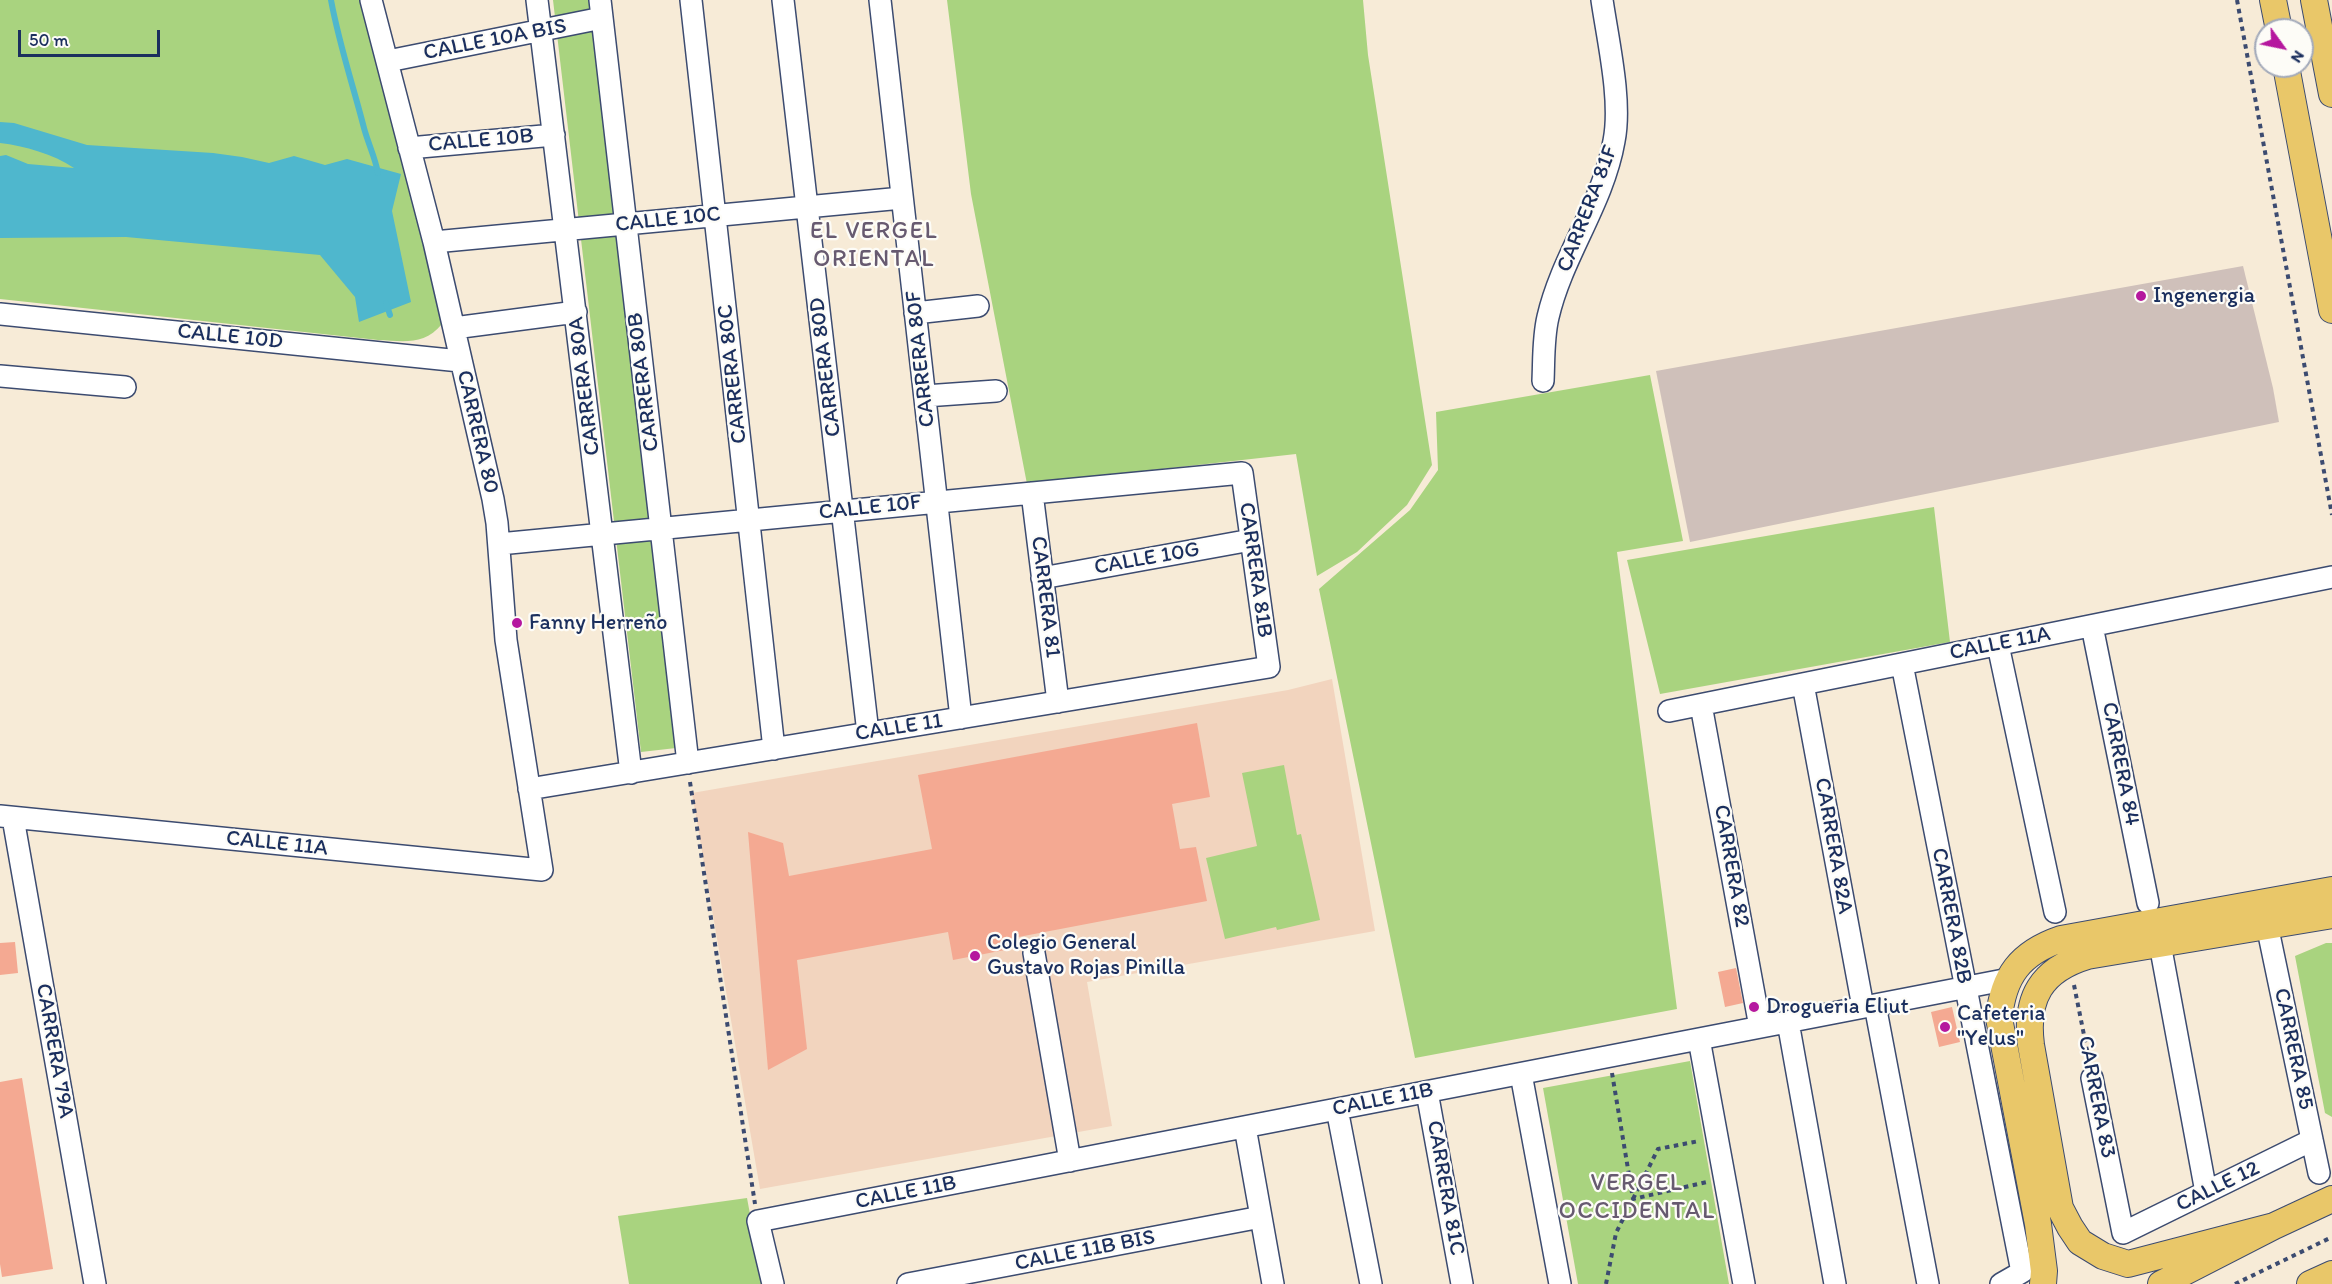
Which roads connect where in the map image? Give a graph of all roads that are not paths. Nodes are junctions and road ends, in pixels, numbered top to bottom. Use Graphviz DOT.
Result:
graph roads {
  1 [pos="371,0"];
  2 [pos="537,0"];
  3 [pos="691,0"];
  4 [pos="783,0"];
  5 [pos="880,0"];
  6 [pos="1602,0"];
  7 [pos="2273,0"];
  8 [pos="2314,0"];
  9 [pos="601,9"];
  10 [pos="2277,18"];
  11 [pos="541,31"];
  12 [pos="388,61"];
  13 [pos="2288,78"];
  14 [pos="2332,94"];
  15 [pos="554,135"];
  16 [pos="409,148"];
  17 [pos="902,198"];
  18 [pos="807,207"];
  19 [pos="715,216"];
  20 [pos="626,224"];
  21 [pos="566,230"];
  22 [pos="434,242"];
  23 [pos="978,306"];
  24 [pos="2332,310"];
  25 [pos="576,312"];
  26 [pos="915,313"];
  27 [pos="0,314"];
  28 [pos="454,328"];
  29 [pos="460,361"];
  30 [pos="0,376"];
  31 [pos="1543,381"];
  32 [pos="125,387"];
  33 [pos="996,392"];
  34 [pos="925,396"];
  35 [pos="1242,473"];
  36 [pos="1032,493"];
  37 [pos="937,502"];
  38 [pos="843,511"];
  39 [pos="749,520"];
  40 [pos="661,529"];
  41 [pos="603,534"];
  42 [pos="1251,540"];
  43 [pos="499,544"];
  44 [pos="2332,577"];
  45 [pos="1042,578"];
  46 [pos="2092,626"];
  47 [pos="1998,645"];
  48 [pos="1902,664"];
  49 [pos="1269,667"];
  50 [pos="1803,684"];
  51 [pos="1058,702"];
  52 [pos="1701,705"];
  53 [pos="1669,711"];
  54 [pos="961,718"];
  55 [pos="868,733"];
  56 [pos="774,749"];
  57 [pos="688,763"];
  58 [pos="631,773"];
  59 [pos="529,789"];
  60 [pos="4,818"];
  61 [pos="542,870"];
  62 [pos="2332,890"];
  63 [pos="2148,903"];
  64 [pos="2055,912"];
  65 [pos="2332,915"];
  66 [pos="2267,925"];
  67 [pos="2160,944"];
  68 [pos="1034,953"];
  69 [pos="2009,979"];
  70 [pos="1965,987"];
  71 [pos="1869,1006"];
  72 [pos="1788,1022"];
  73 [pos="1760,1027"];
  74 [pos="1699,1039"];
  75 [pos="1521,1074"];
  76 [pos="2092,1078"];
  77 [pos="1427,1092"];
  78 [pos="1337,1109"];
  79 [pos="1245,1127"];
  80 [pos="2312,1140"];
  81 [pos="1070,1161"];
  82 [pos="2319,1173"];
  83 [pos="2206,1192"];
  84 [pos="2332,1199"];
  85 [pos="1261,1217"];
  86 [pos="2274,1226"];
  87 [pos="2123,1233"];
  88 [pos="2332,1274"];
  89 [pos="2032,1278"];
  90 [pos="95,1284"];
  91 [pos="773,1284"];
  92 [pos="908,1284"];
  93 [pos="1273,1284"];
  94 [pos="1371,1284"];
  95 [pos="1462,1284"];
  96 [pos="1560,1284"];
  97 [pos="1744,1284"];
  98 [pos="1835,1284"];
  99 [pos="1928,1284"];
  100 [pos="2001,1284"];
  101 [pos="2161,1284"];
  102 [pos="2310,1284"];
  1 -- 12 [label="street, CARRERA 80"];
  2 -- 11 [label="street, CARRERA 80A"];
  3 -- 19 [label="street, CARRERA 80C"];
  4 -- 18 [label="street, CARRERA 80D"];
  5 -- 17 [label="street, CARRERA 80F"];
  6 -- 31 [label="street, CARRERA 81F"];
  7 -- 10 [label="main road"];
  8 -- 14 [label="main road"];
  9 -- 11 [label="street, CALLE 10A BIS"];
  9 -- 20 [label="street, CARRERA 80B"];
  11 -- 12 [label="street, CALLE 10A BIS"];
  11 -- 15 [label="street, CARRERA 80A"];
  12 -- 16 [label="street, CARRERA 80"];
  13 -- 24 [label="main road"];
  15 -- 16 [label="street, CALLE 10B"];
  15 -- 21 [label="street, CARRERA 80A"];
  16 -- 22 [label="street, CARRERA 80"];
  17 -- 18 [label="street, CALLE 10C"];
  17 -- 26 [label="street, CARRERA 80F"];
  18 -- 19 [label="street, CALLE 10C"];
  18 -- 38 [label="street, CARRERA 80D"];
  19 -- 20 [label="street, CALLE 10C"];
  19 -- 39 [label="street, CARRERA 80C"];
  20 -- 21 [label="street, CALLE 10C"];
  20 -- 40 [label="street, CARRERA 80B"];
  21 -- 22 [label="street, CALLE 10C"];
  21 -- 25 [label="street, CARRERA 80A"];
  22 -- 28 [label="street, CARRERA 80"];
  23 -- 26 [label="street"];
  25 -- 28 [label="street"];
  25 -- 41 [label="street, CARRERA 80A"];
  26 -- 34 [label="street, CARRERA 80F"];
  27 -- 29 [label="street, CALLE 10D"];
  28 -- 29 [label="street, CARRERA 80"];
  29 -- 43 [label="street, CARRERA 80"];
  30 -- 32 [label="street"];
  33 -- 34 [label="street"];
  34 -- 37 [label="street, CARRERA 80F"];
  35 -- 36 [label="street, CALLE 10F"];
  35 -- 42 [label="street, CARRERA 81B"];
  36 -- 37 [label="street, CALLE 10F"];
  36 -- 45 [label="street, CARRERA 81"];
  37 -- 38 [label="street, CALLE 10F"];
  37 -- 54 [label="street, CARRERA 80F"];
  38 -- 39 [label="street, CALLE 10F"];
  38 -- 55 [label="street, CARRERA 80D"];
  39 -- 40 [label="street, CALLE 10F"];
  39 -- 56 [label="street, CARRERA 80C"];
  40 -- 41 [label="street, CALLE 10F"];
  40 -- 57 [label="street, CARRERA 80B"];
  41 -- 43 [label="street, CALLE 10F"];
  41 -- 58 [label="street, CARRERA 80A"];
  42 -- 45 [label="street, CALLE 10G"];
  42 -- 49 [label="street, CARRERA 81B"];
  43 -- 59 [label="street, CARRERA 80"];
  44 -- 46 [label="street, CALLE 11A"];
  45 -- 51 [label="street, CARRERA 81"];
  46 -- 47 [label="street, CALLE 11A"];
  46 -- 63 [label="street, CARRERA 84"];
  47 -- 48 [label="street, CALLE 11A"];
  47 -- 64 [label="street"];
  48 -- 50 [label="street, CALLE 11A"];
  48 -- 70 [label="street, CARRERA 82B"];
  49 -- 51 [label="street, CALLE 11"];
  50 -- 52 [label="street, CALLE 11A"];
  50 -- 71 [label="street, CARRERA 82A"];
  51 -- 54 [label="street, CALLE 11"];
  52 -- 53 [label="street, CALLE 11A"];
  52 -- 73 [label="street, CARRERA 82"];
  54 -- 55 [label="street, CALLE 11"];
  55 -- 56 [label="street, CALLE 11"];
  56 -- 57 [label="street, CALLE 11"];
  57 -- 58 [label="street, CALLE 11"];
  58 -- 59 [label="street, CALLE 11"];
  59 -- 61 [label="street, CARRERA 80"];
  60 -- 61 [label="street, CALLE 11A"];
  60 -- 90 [label="street, CARRERA 79A"];
  62 -- 69 [label="main road"];
  65 -- 66 [label="main road"];
  66 -- 67 [label="main road"];
  66 -- 80 [label="street, CARRERA 85"];
  67 -- 83 [label="street"];
  67 -- 86 [label="main road"];
  68 -- 81 [label="street"];
  69 -- 70 [label="street, CALLE 11B"];
  69 -- 89 [label="main road"];
  70 -- 71 [label="street, CALLE 11B"];
  70 -- 89 [label="street, CARRERA 82B"];
  71 -- 72 [label="street, CALLE 11B"];
  71 -- 99 [label="street, CARRERA 82A"];
  72 -- 73 [label="street, CALLE 11B"];
  72 -- 98 [label="street"];
  73 -- 74 [label="street, CALLE 11B"];
  74 -- 75 [label="street, CALLE 11B"];
  74 -- 97 [label="street"];
  75 -- 77 [label="street, CALLE 11B"];
  75 -- 96 [label="street"];
  76 -- 87 [label="street, CARRERA 83"];
  77 -- 78 [label="street, CALLE 11B"];
  77 -- 95 [label="street, CARRERA 81C"];
  78 -- 79 [label="street, CALLE 11B"];
  78 -- 94 [label="street"];
  79 -- 81 [label="street, CALLE 11B"];
  79 -- 85 [label="street"];
  80 -- 82 [label="street, CARRERA 85"];
  80 -- 83 [label="street, CALLE 12"];
  81 -- 91 [label="street, CALLE 11B"];
  83 -- 87 [label="street, CALLE 12"];
  84 -- 86 [label="main road"];
  85 -- 92 [label="street, CALLE 11B BIS"];
  85 -- 93 [label="street"];
  86 -- 101 [label="main road"];
  88 -- 102 [label="main road"];
  89 -- 100 [label="street"];
}
